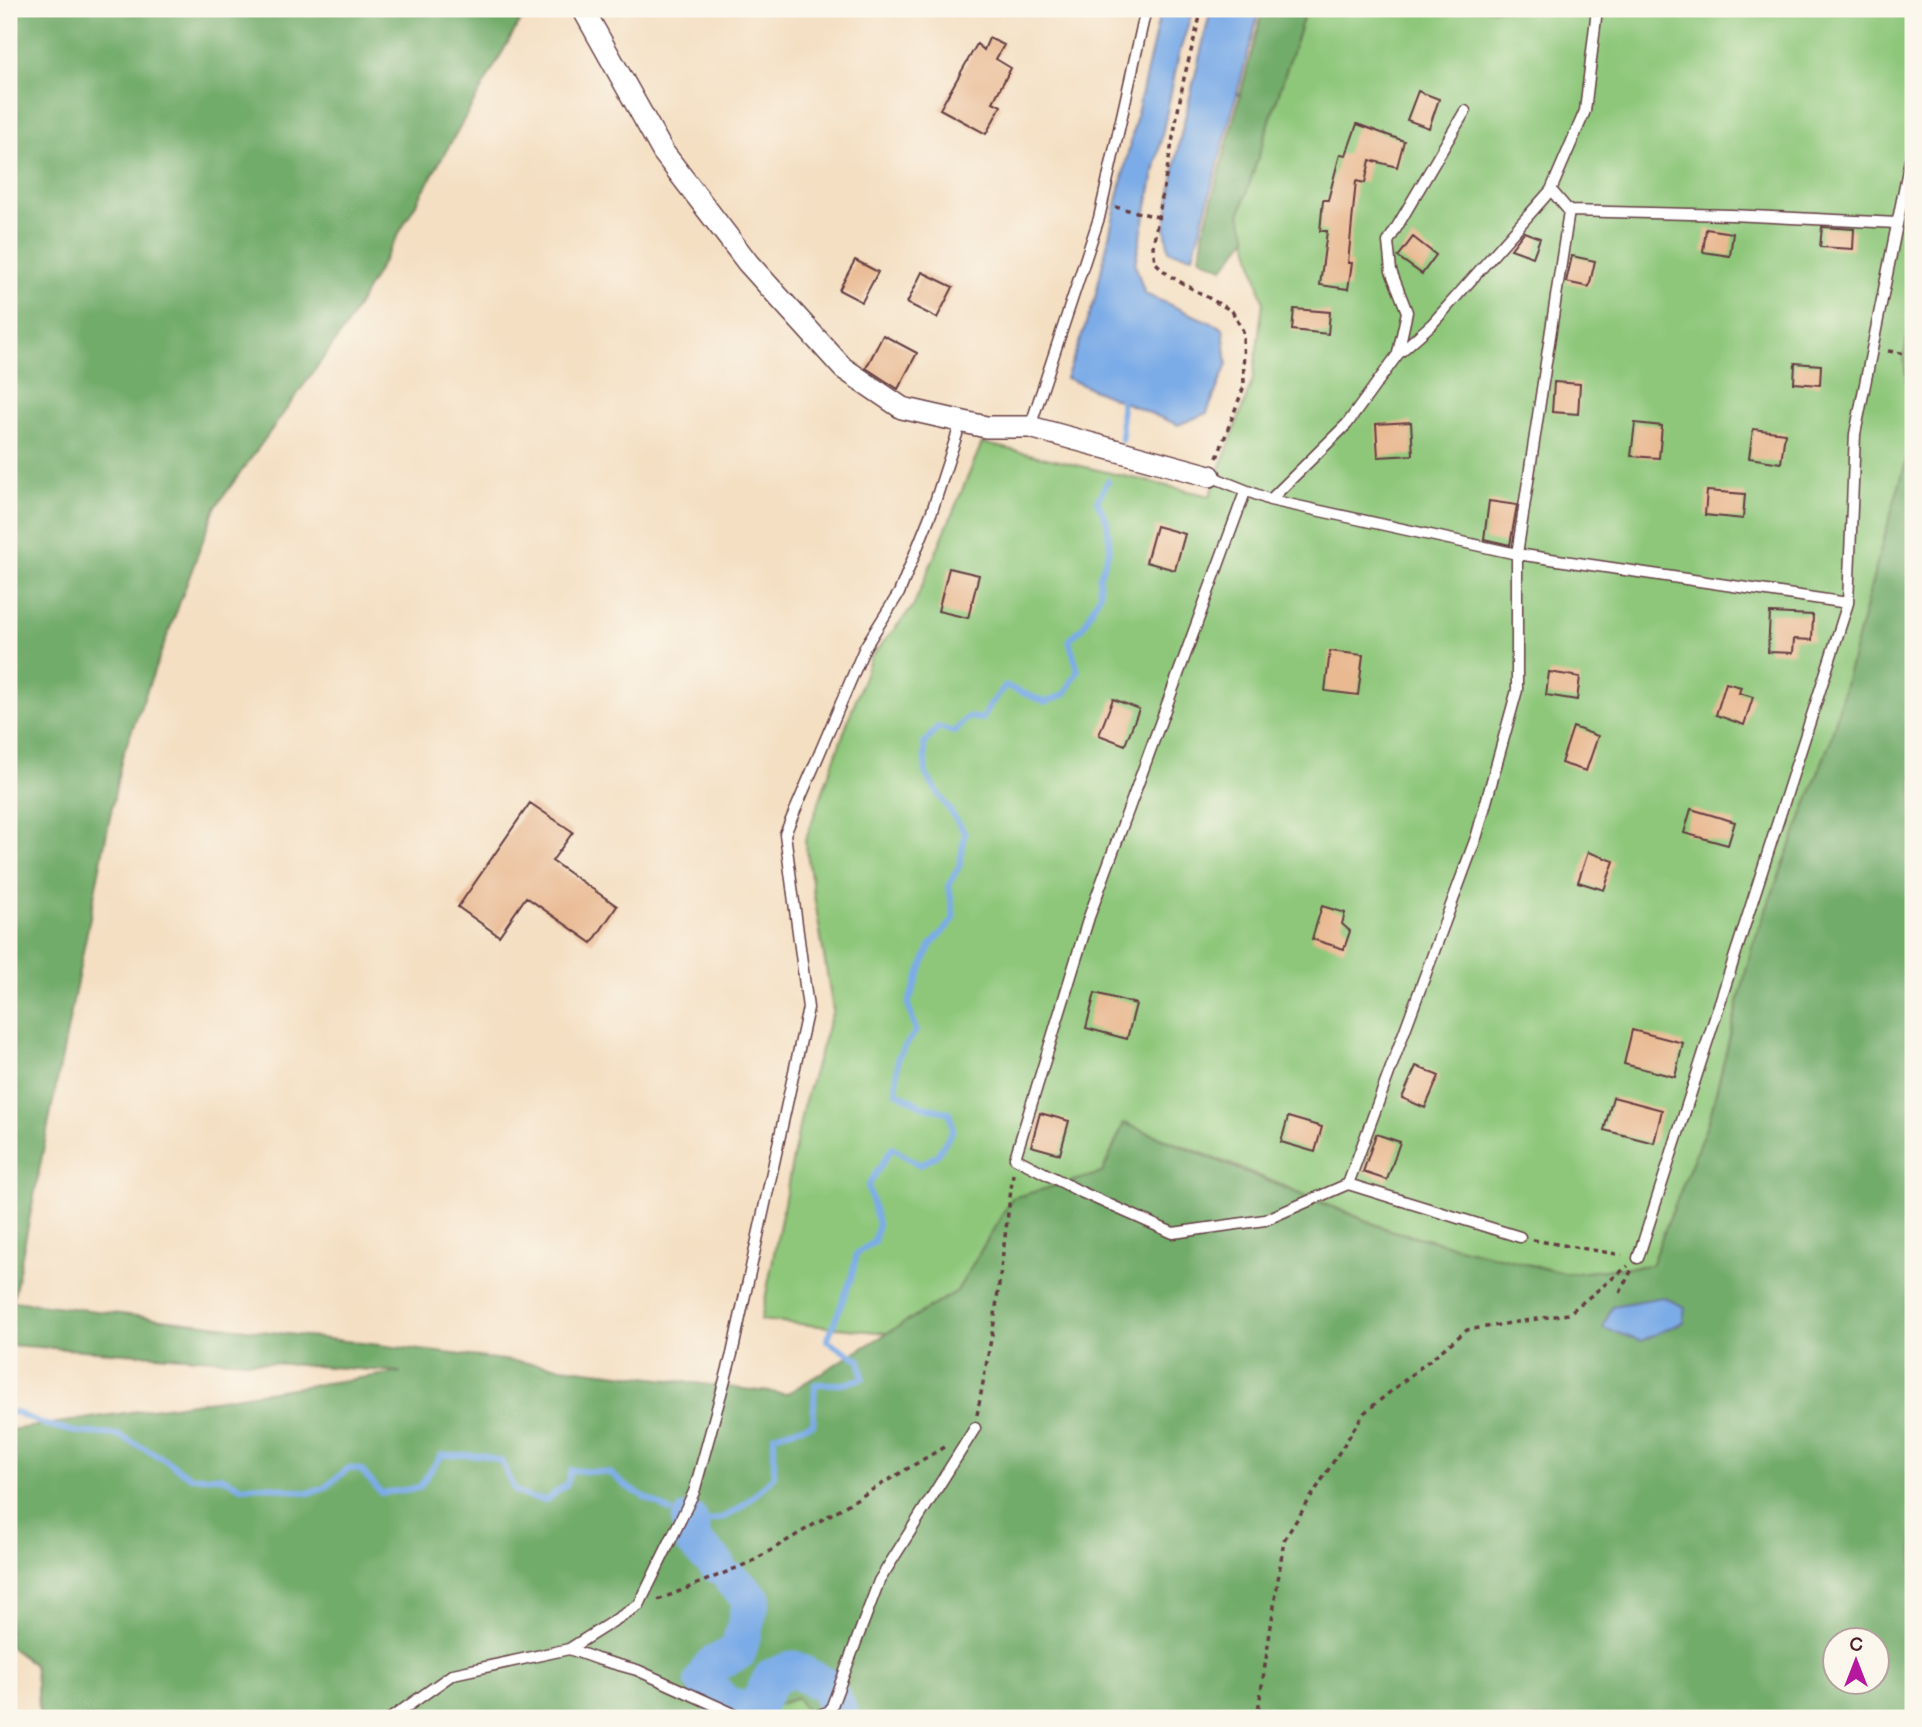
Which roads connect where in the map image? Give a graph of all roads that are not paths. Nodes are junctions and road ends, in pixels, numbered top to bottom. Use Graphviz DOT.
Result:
graph roads {
  1 [pos="583,9"];
  2 [pos="1146,9"];
  3 [pos="1597,9"];
  4 [pos="1465,111"];
  5 [pos="1913,145"];
  6 [pos="1550,190"];
  7 [pos="1569,211"];
  8 [pos="1897,223"];
  9 [pos="1398,354"];
  10 [pos="961,422"];
  11 [pos="1030,427"];
  12 [pos="1210,476"];
  13 [pos="1245,492"];
  14 [pos="1270,500"];
  15 [pos="1517,554"];
  16 [pos="1848,603"];
  17 [pos="1348,1184"];
  18 [pos="1520,1237"];
  19 [pos="1638,1258"];
  20 [pos="975,1428"];
  21 [pos="569,1649"];
  22 [pos="391,1718"];
  23 [pos="743,1718"];
  24 [pos="811,1718"];
  1 -- 10 [label="street"];
  2 -- 11 [label="lane"];
  3 -- 6 [label="lane"];
  4 -- 9 [label="lane"];
  5 -- 8 [label="lane"];
  6 -- 7 [label="lane"];
  6 -- 9 [label="lane"];
  7 -- 8 [label="lane"];
  7 -- 15 [label="lane"];
  8 -- 16 [label="lane"];
  9 -- 14 [label="lane"];
  10 -- 11 [label="street"];
  10 -- 21 [label="lane"];
  11 -- 12 [label="street"];
  12 -- 13 [label="lane"];
  13 -- 14 [label="lane"];
  13 -- 17 [label="lane"];
  14 -- 15 [label="lane"];
  15 -- 16 [label="lane"];
  15 -- 17 [label="lane"];
  16 -- 19 [label="lane"];
  17 -- 18 [label="lane"];
  20 -- 24 [label="lane"];
  21 -- 22 [label="lane"];
  21 -- 23 [label="lane"];
}
